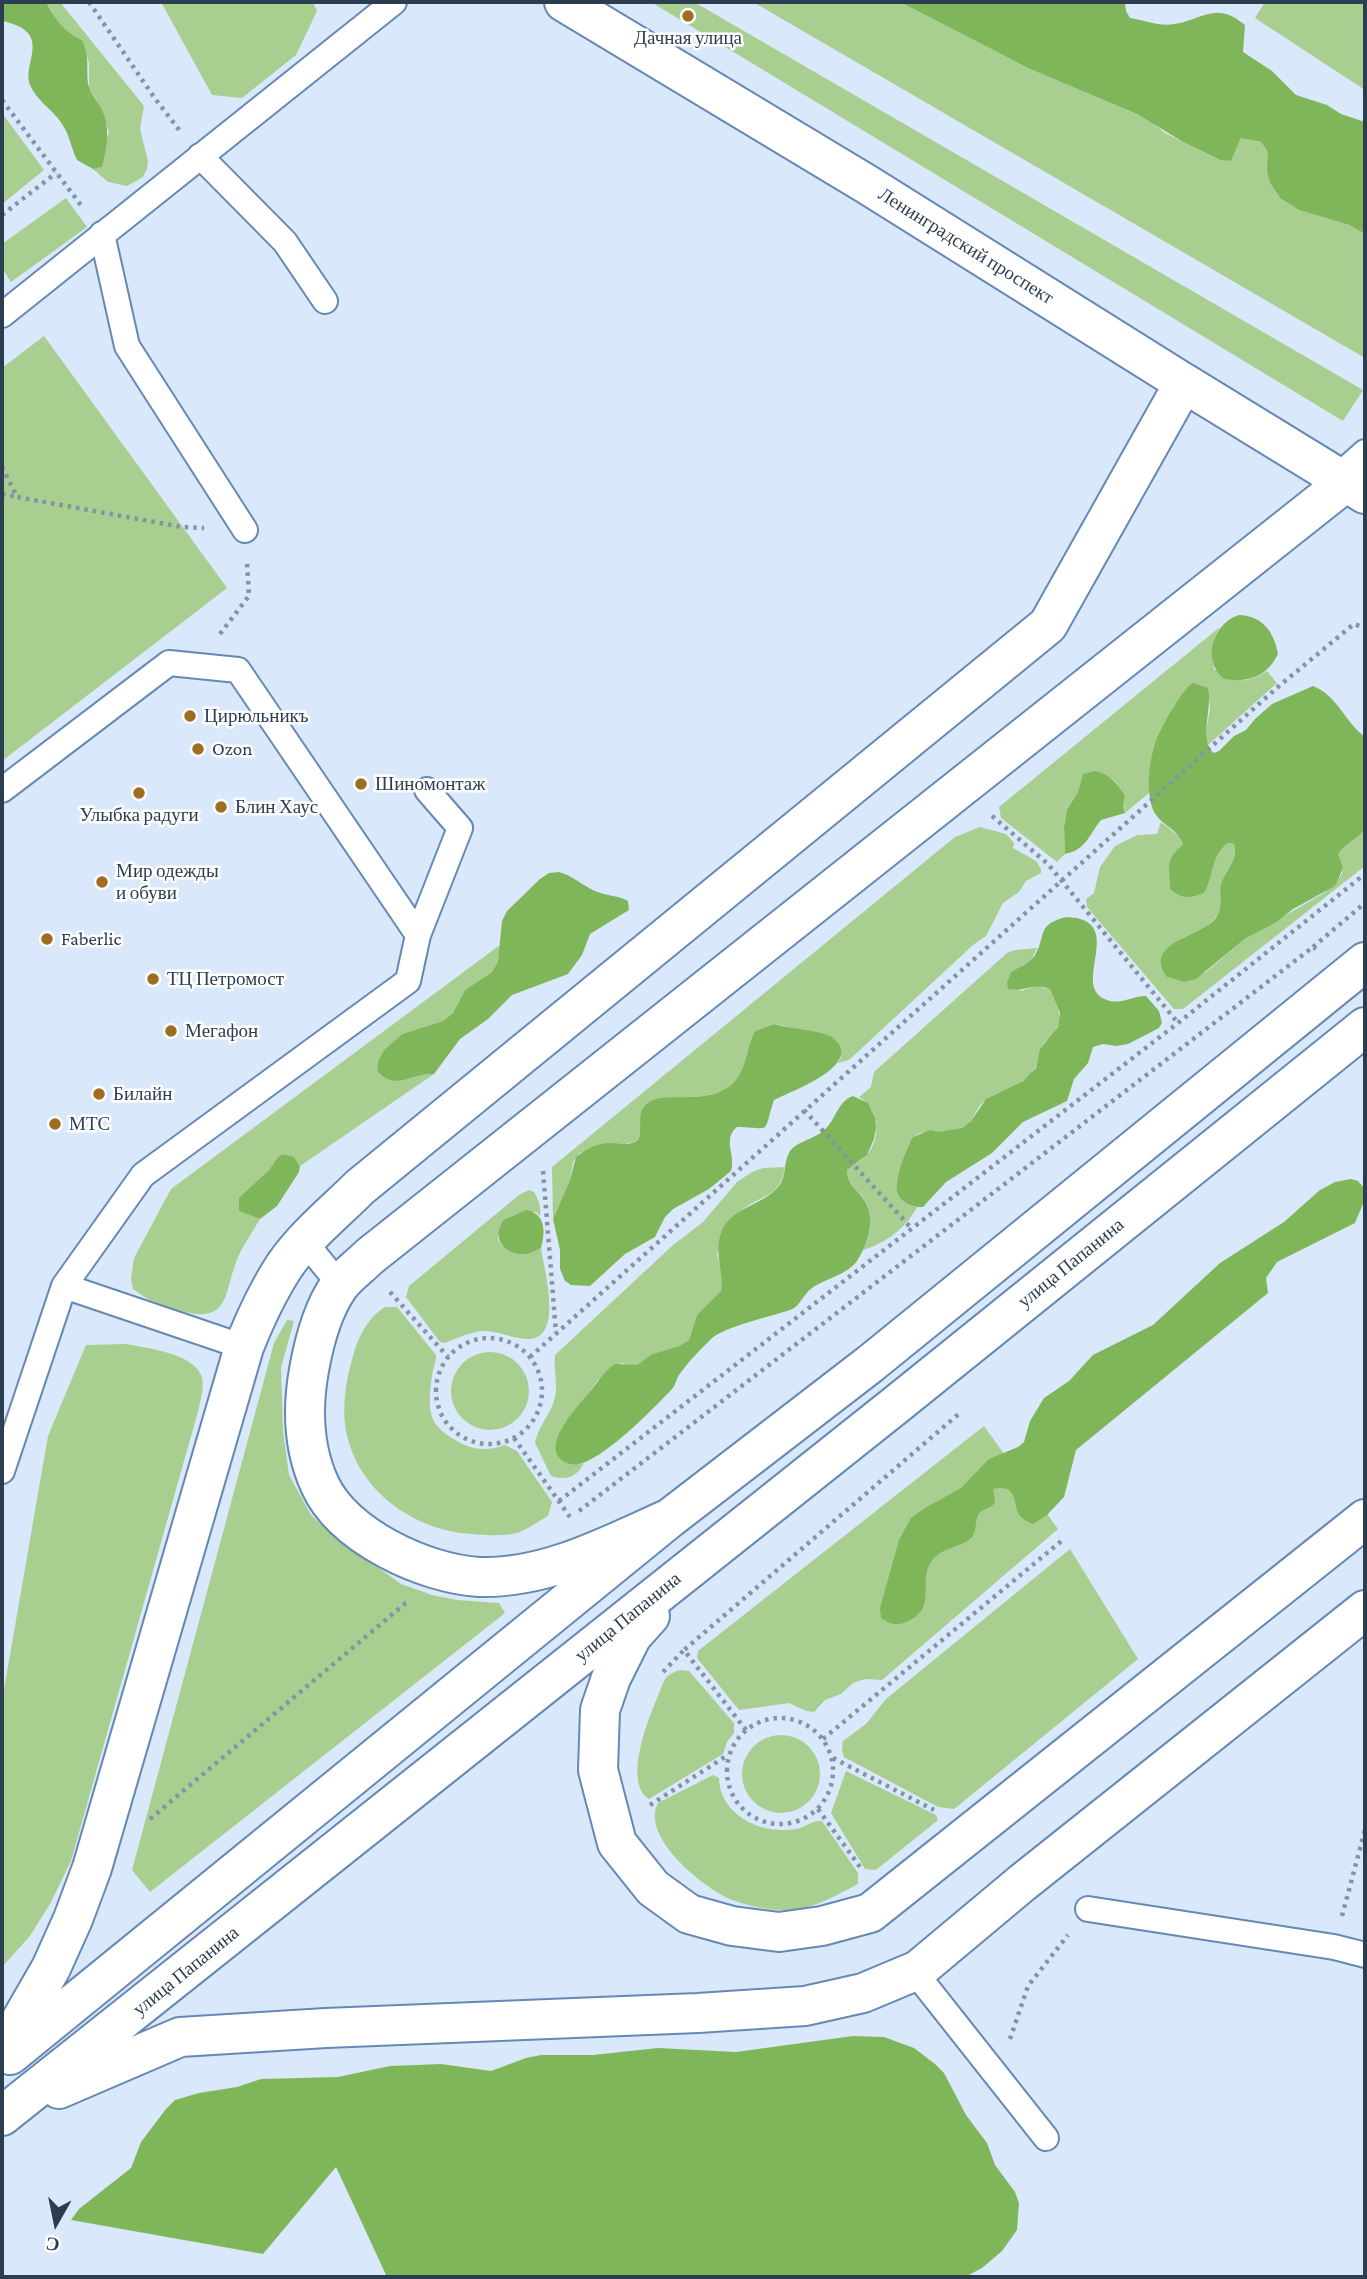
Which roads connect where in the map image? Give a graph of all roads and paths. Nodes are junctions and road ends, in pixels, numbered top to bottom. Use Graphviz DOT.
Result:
graph roads {
  1 [pos="89,2"];
  2 [pos="394,2"];
  3 [pos="564,2"];
  4 [pos="2,100"];
  5 [pos="200,156"];
  6 [pos="56,173"];
  7 [pos="2,215"];
  8 [pos="102,234"];
  9 [pos="325,300"];
  10 [pos="2,315"];
  11 [pos="1184,383"];
  12 [pos="2,467"];
  13 [pos="1353,476"];
  14 [pos="2,494"];
  15 [pos="18,497"];
  16 [pos="245,530"];
  17 [pos="1365,628"];
  18 [pos="196,666"];
  19 [pos="2,790"];
  20 [pos="427,790"];
  21 [pos="990,815"];
  22 [pos="1365,874"];
  23 [pos="1061,880"];
  24 [pos="1365,902"];
  25 [pos="418,934"];
  26 [pos="1313,947"];
  27 [pos="1324,956"];
  28 [pos="1365,962"];
  29 [pos="1178,1023"];
  30 [pos="1365,1027"];
  31 [pos="804,1110"];
  32 [pos="533,1173"];
  33 [pos="912,1229"];
  34 [pos="305,1242"];
  35 [pos="399,1283"];
  36 [pos="340,1285"];
  37 [pos="64,1286"];
  38 [pos="389,1291"];
  39 [pos="381,1298"];
  40 [pos="556,1334"];
  41 [pos="244,1347"];
  42 [pos="447,1357"];
  43 [pos="530,1357"];
  44 [pos="961,1412"];
  45 [pos="514,1438"];
  46 [pos="2,1471"];
  47 [pos="559,1501"];
  48 [pos="570,1518"];
  49 [pos="670,1518"];
  50 [pos="1365,1518"];
  51 [pos="561,1522"];
  52 [pos="1065,1538"];
  53 [pos="709,1553"];
  54 [pos="443,1572"];
  55 [pos="1365,1610"];
  56 [pos="684,1650"];
  57 [pos="657,1683"];
  58 [pos="746,1730"];
  59 [pos="823,1739"];
  60 [pos="729,1755"];
  61 [pos="832,1758"];
  62 [pos="818,1809"];
  63 [pos="641,1810"];
  64 [pos="938,1812"];
  65 [pos="145,1823"];
  66 [pos="1365,1830"];
  67 [pos="863,1871"];
  68 [pos="1088,1909"];
  69 [pos="1334,1947"];
  70 [pos="1365,1955"];
  71 [pos="918,1970"];
  72 [pos="2,2053"];
  73 [pos="2,2062"];
  74 [pos="998,2077"];
  75 [pos="9,2112"];
  76 [pos="1046,2138"];
  1 -- 5 [label="path"];
  2 -- 5 [label="lane"];
  3 -- 11 [label="main road, Ленинградский проспект"];
  4 -- 6 [label="path"];
  5 -- 8 [label="lane"];
  5 -- 9 [label="lane"];
  6 -- 7 [label="path"];
  6 -- 8 [label="path"];
  8 -- 10 [label="lane"];
  8 -- 16 [label="lane"];
  11 -- 13 [label="main road, Ленинградский проспект"];
  11 -- 34 [label="main road"];
  12 -- 15 [label="path"];
  13 -- 36 [label="main road"];
  14 -- 15 [label="path"];
  15 -- 16 [label="path"];
  16 -- 18 [label="path"];
  17 -- 23 [label="path"];
  18 -- 19 [label="lane"];
  18 -- 25 [label="lane"];
  20 -- 25 [label="lane"];
  21 -- 23 [label="path"];
  22 -- 29 [label="path"];
  23 -- 29 [label="path"];
  23 -- 31 [label="path"];
  24 -- 26 [label="path"];
  25 -- 37 [label="lane"];
  26 -- 27 [label="path"];
  26 -- 48 [label="path"];
  28 -- 49 [label="main road"];
  29 -- 33 [label="path"];
  30 -- 53 [label="main road, улица Папанина"];
  31 -- 33 [label="path"];
  31 -- 40 [label="path"];
  32 -- 40 [label="path"];
  33 -- 47 [label="path"];
  34 -- 36 [label="lane"];
  34 -- 41 [label="main road"];
  35 -- 38 [label="path"];
  36 -- 54 [label="main road"];
  37 -- 41 [label="lane"];
  37 -- 46 [label="lane"];
  38 -- 39 [label="path"];
  38 -- 42 [label="path"];
  40 -- 43 [label="path"];
  41 -- 72 [label="main road"];
  42 -- 43 [label="path"];
  42 -- 45 [label="path"];
  43 -- 45 [label="path"];
  44 -- 56 [label="path"];
  45 -- 47 [label="path"];
  47 -- 48 [label="path"];
  48 -- 51 [label="path"];
  49 -- 54 [label="main road"];
  49 -- 73 [label="main road"];
  50 -- 53 [label="main road"];
  52 -- 59 [label="path"];
  53 -- 75 [label="main road, улица Папанина"];
  54 -- 65 [label="path"];
  55 -- 71 [label="main road"];
  56 -- 57 [label="path"];
  56 -- 58 [label="path"];
  58 -- 59 [label="path"];
  58 -- 60 [label="path"];
  59 -- 61 [label="path"];
  60 -- 62 [label="path"];
  60 -- 63 [label="path"];
  61 -- 62 [label="path"];
  61 -- 64 [label="path"];
  62 -- 67 [label="path"];
  66 -- 69 [label="path"];
  68 -- 69 [label="lane"];
  68 -- 74 [label="path"];
  69 -- 70 [label="lane"];
  71 -- 74 [label="lane"];
  71 -- 75 [label="main road"];
  74 -- 76 [label="lane"];
}
